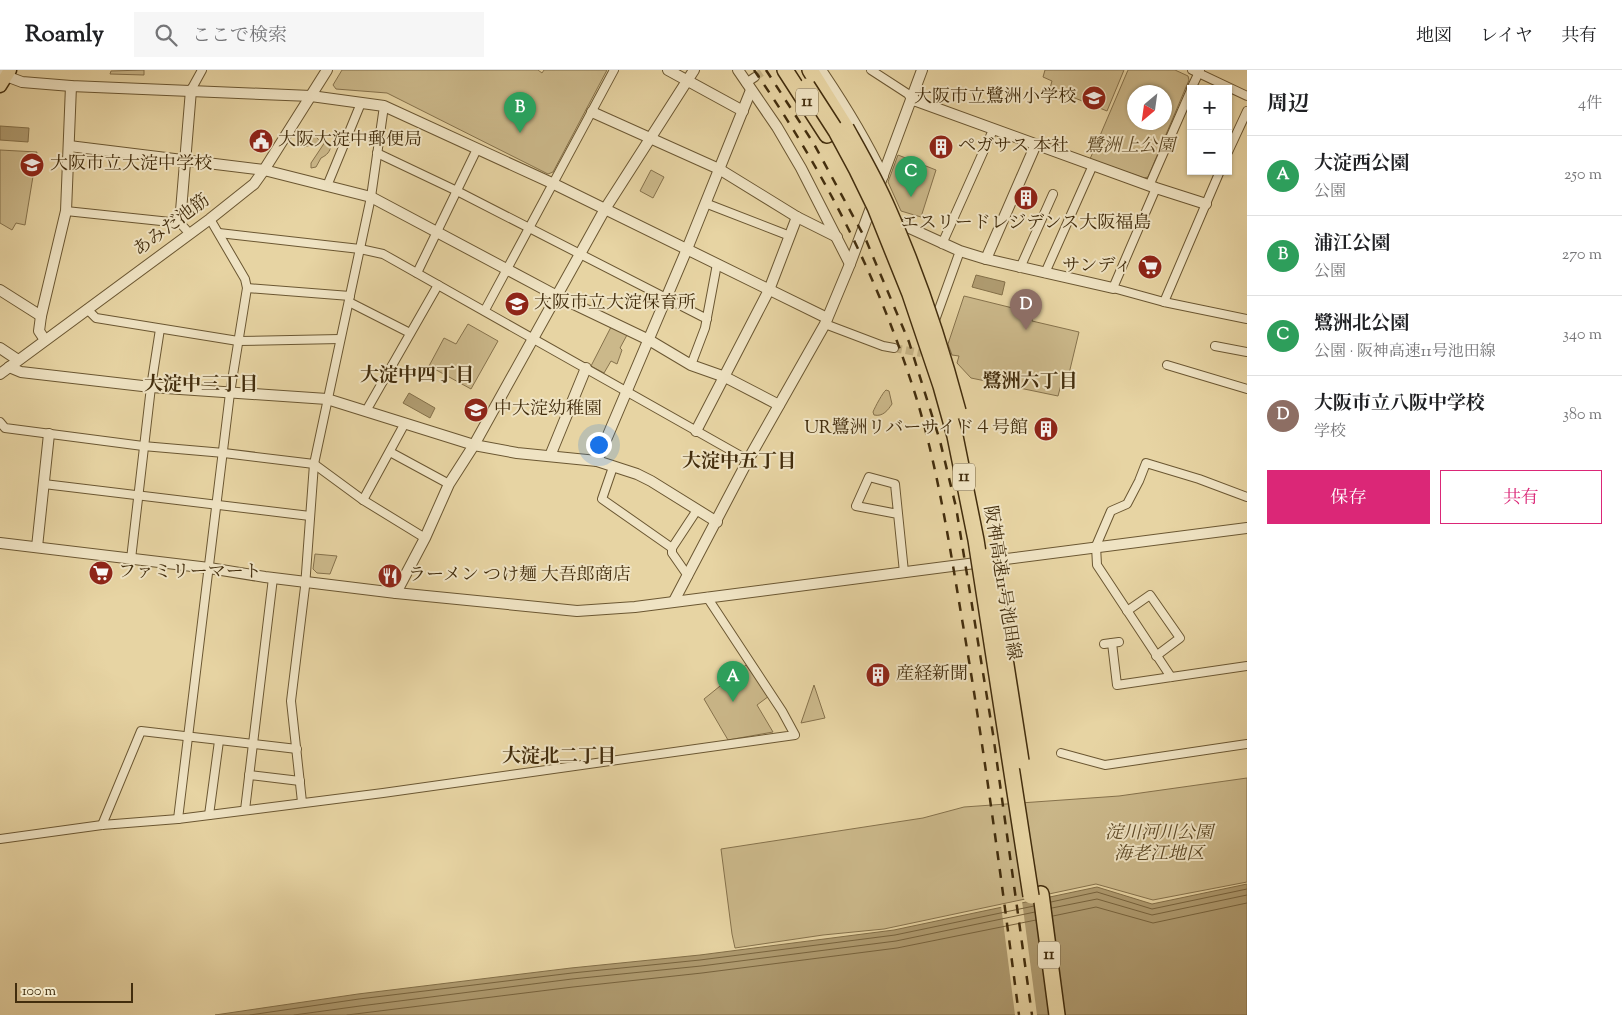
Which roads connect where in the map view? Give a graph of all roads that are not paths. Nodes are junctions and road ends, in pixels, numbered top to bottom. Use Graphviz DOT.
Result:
graph roads {
  1 [pos="202,70"];
  2 [pos="327,70"];
  3 [pos="614,70"];
  4 [pos="668,70"];
  5 [pos="694,70"];
  6 [pos="738,70"];
  7 [pos="785,70"];
  8 [pos="797,70"];
  9 [pos="810,70"];
  10 [pos="821,70"];
  11 [pos="870,70"];
  12 [pos="922,70"];
  13 [pos="1197,71"];
  14 [pos="4,75"];
  15 [pos="687,80"];
  16 [pos="751,83"];
  17 [pos="1193,85"];
  18 [pos="70,86"];
  19 [pos="190,90"];
  20 [pos="310,96"];
  21 [pos="1247,96"];
  22 [pos="911,99"];
  23 [pos="1187,100"];
  24 [pos="361,103"];
  25 [pos="384,106"];
  26 [pos="743,111"];
  27 [pos="1247,111"];
  28 [pos="592,112"];
  29 [pos="993,130"];
  30 [pos="650,138"];
  31 [pos="1232,143"];
  32 [pos="1036,144"];
  33 [pos="69,146"];
  34 [pos="478,148"];
  35 [pos="377,153"];
  36 [pos="185,160"];
  37 [pos="1093,165"];
  38 [pos="719,169"];
  39 [pos="264,170"];
  40 [pos="1218,175"];
  41 [pos="883,176"];
  42 [pos="554,184"];
  43 [pos="327,186"];
  44 [pos="1152,187"];
  45 [pos="457,192"];
  46 [pos="1053,194"];
  47 [pos="371,197"];
  48 [pos="705,203"];
  49 [pos="1206,204"];
  50 [pos="605,209"];
  51 [pos="66,211"];
  52 [pos="870,212"];
  53 [pos="797,217"];
  54 [pos="210,219"];
  55 [pos="180,223"];
  56 [pos="902,225"];
  57 [pos="529,228"];
  58 [pos="437,232"];
  59 [pos="218,233"];
  60 [pos="190,234"];
  61 [pos="790,236"];
  62 [pos="837,237"];
  63 [pos="942,244"];
  64 [pos="890,245"];
  65 [pos="360,248"];
  66 [pos="687,249"];
  67 [pos="960,251"];
  68 [pos="580,255"];
  69 [pos="986,259"];
  70 [pos="717,264"];
  71 [pos="850,264"];
  72 [pos="1020,268"];
  73 [pos="507,270"];
  74 [pos="417,273"];
  75 [pos="1045,273"];
  76 [pos="438,285"];
  77 [pos="248,288"];
  78 [pos="1113,288"];
  79 [pos="0,290"];
  80 [pos="770,290"];
  81 [pos="557,296"];
  82 [pos="349,299"];
  83 [pos="666,300"];
  84 [pos="1164,302"];
  85 [pos="87,309"];
  86 [pos="485,310"];
  87 [pos="41,316"];
  88 [pos="707,319"];
  89 [pos="1247,319"];
  90 [pos="826,321"];
  91 [pos="160,329"];
  92 [pos="410,333"];
  93 [pos="340,339"];
  94 [pos="534,339"];
  95 [pos="45,340"];
  96 [pos="649,340"];
  97 [pos="238,341"];
  98 [pos="1215,346"];
  99 [pos="0,348"];
  100 [pos="894,348"];
  101 [pos="1247,352"];
  102 [pos="921,353"];
  103 [pos="18,360"];
  104 [pos="691,365"];
  105 [pos="1167,365"];
  106 [pos="9,367"];
  107 [pos="586,368"];
  108 [pos="0,374"];
  109 [pos="725,377"];
  110 [pos="151,387"];
  111 [pos="1247,389"];
  112 [pos="627,391"];
  113 [pos="230,393"];
  114 [pos="327,399"];
  115 [pos="779,405"];
  116 [pos="366,412"];
  117 [pos="0,422"];
  118 [pos="405,423"];
  119 [pos="696,431"];
  120 [pos="49,434"];
  121 [pos="144,446"];
  122 [pos="474,446"];
  123 [pos="390,452"];
  124 [pos="224,453"];
  125 [pos="550,456"];
  126 [pos="748,460"];
  127 [pos="596,461"];
  128 [pos="314,464"];
  129 [pos="613,467"];
  130 [pos="44,484"];
  131 [pos="449,484"];
  132 [pos="138,495"];
  133 [pos="1247,497"];
  134 [pos="364,500"];
  135 [pos="217,505"];
  136 [pos="697,510"];
  137 [pos="898,514"];
  138 [pos="310,516"];
  139 [pos="717,522"];
  140 [pos="1247,528"];
  141 [pos="425,538"];
  142 [pos="0,543"];
  143 [pos="1096,546"];
  144 [pos="36,547"];
  145 [pos="672,548"];
  146 [pos="131,559"];
  147 [pos="209,568"];
  148 [pos="904,572"];
  149 [pos="688,576"];
  150 [pos="273,578"];
  151 [pos="306,581"];
  152 [pos="396,593"];
  153 [pos="707,597"];
  154 [pos="674,601"];
  155 [pos="1127,611"];
  156 [pos="1112,643"];
  157 [pos="1156,656"];
  158 [pos="1247,666"];
  159 [pos="1171,677"];
  160 [pos="188,737"];
  161 [pos="219,741"];
  162 [pos="1247,744"];
  163 [pos="253,745"];
  164 [pos="297,749"];
  165 [pos="1061,753"];
  166 [pos="249,775"];
  167 [pos="300,781"];
  168 [pos="302,802"];
  169 [pos="245,810"];
  170 [pos="209,815"];
  171 [pos="178,819"];
  172 [pos="102,825"];
  173 [pos="0,839"];
  174 [pos="1046,1015"];
  175 [pos="1056,1015"];
  1 -- 19 [label="street"];
  2 -- 20 [label="street, あみだ池筋"];
  3 -- 28 [label="street"];
  4 -- 15 [label="street"];
  5 -- 15 [label="street"];
  6 -- 16 [label="street"];
  7 -- 64 [label="highway, 11, bridge"];
  8 -- 64 [label="highway, 阪神高速11号池田線 / 11, bridge"];
  9 -- 175 [label="highway, 阪神高速11号池田線 / 11, bridge"];
  10 -- 41 [label="street"];
  11 -- 22 [label="street"];
  12 -- 22 [label="street"];
  13 -- 17 [label="street"];
  13 -- 21 [label="street"];
  14 -- 18 [label="street"];
  15 -- 26 [label="street"];
  15 -- 30 [label="street"];
  16 -- 26 [label="street"];
  16 -- 62 [label="street"];
  18 -- 19 [label="street"];
  18 -- 33 [label="street"];
  19 -- 20 [label="street"];
  19 -- 36 [label="street"];
  20 -- 24 [label="street"];
  20 -- 39 [label="street, あみだ池筋"];
  22 -- 29 [label="street"];
  22 -- 41 [label="street"];
  23 -- 44 [label="street"];
  24 -- 25 [label="street"];
  24 -- 43 [label="street"];
  25 -- 34 [label="street"];
  25 -- 35 [label="street"];
  26 -- 38 [label="street"];
  27 -- 31 [label="street"];
  28 -- 30 [label="street"];
  28 -- 42 [label="street"];
  29 -- 32 [label="street"];
  29 -- 63 [label="street"];
  30 -- 38 [label="street"];
  30 -- 50 [label="street"];
  32 -- 37 [label="street"];
  32 -- 69 [label="street"];
  33 -- 36 [label="street"];
  33 -- 51 [label="street"];
  34 -- 42 [label="street"];
  34 -- 45 [label="street"];
  35 -- 45 [label="street"];
  35 -- 47 [label="street"];
  36 -- 39 [label="street"];
  36 -- 55 [label="street"];
  37 -- 44 [label="street"];
  37 -- 75 [label="street"];
  38 -- 48 [label="street"];
  38 -- 53 [label="street"];
  39 -- 43 [label="street"];
  39 -- 54 [label="street, あみだ池筋"];
  40 -- 49 [label="street"];
  41 -- 52 [label="street"];
  42 -- 50 [label="street"];
  42 -- 57 [label="street"];
  43 -- 47 [label="street"];
  44 -- 49 [label="street"];
  44 -- 78 [label="street"];
  45 -- 57 [label="street"];
  45 -- 58 [label="street"];
  46 -- 72 [label="street"];
  47 -- 58 [label="street"];
  47 -- 65 [label="street"];
  48 -- 61 [label="street"];
  48 -- 66 [label="street"];
  49 -- 84 [label="street"];
  50 -- 66 [label="street"];
  50 -- 68 [label="street"];
  51 -- 55 [label="street"];
  51 -- 87 [label="street"];
  52 -- 56 [label="street"];
  52 -- 71 [label="street"];
  53 -- 61 [label="street"];
  53 -- 62 [label="street"];
  54 -- 59 [label="street"];
  54 -- 60 [label="street, あみだ池筋"];
  55 -- 60 [label="street"];
  56 -- 63 [label="street"];
  57 -- 68 [label="street"];
  57 -- 73 [label="street"];
  58 -- 73 [label="street"];
  58 -- 74 [label="street"];
  59 -- 65 [label="street"];
  59 -- 77 [label="street"];
  60 -- 85 [label="street, あみだ池筋"];
  61 -- 80 [label="street"];
  62 -- 71 [label="street"];
  63 -- 67 [label="street"];
  64 -- 174 [label="highway, 阪神高速11号池田線 / 11, bridge"];
  65 -- 74 [label="street"];
  65 -- 82 [label="street"];
  66 -- 70 [label="street"];
  66 -- 83 [label="street"];
  67 -- 69 [label="street"];
  67 -- 102 [label="street"];
  68 -- 81 [label="street"];
  68 -- 83 [label="street"];
  69 -- 72 [label="street"];
  70 -- 80 [label="street"];
  70 -- 88 [label="street"];
  71 -- 90 [label="street"];
  72 -- 75 [label="street"];
  73 -- 81 [label="street"];
  73 -- 86 [label="street"];
  74 -- 76 [label="street"];
  75 -- 78 [label="street"];
  76 -- 86 [label="street"];
  76 -- 92 [label="street"];
  77 -- 82 [label="street"];
  77 -- 97 [label="street"];
  78 -- 84 [label="street"];
  79 -- 87 [label="street"];
  80 -- 90 [label="street"];
  80 -- 109 [label="street"];
  81 -- 94 [label="street"];
  81 -- 96 [label="street"];
  82 -- 92 [label="street"];
  82 -- 93 [label="street"];
  83 -- 88 [label="street"];
  83 -- 96 [label="street"];
  84 -- 89 [label="street"];
  85 -- 91 [label="street"];
  85 -- 95 [label="street, あみだ池筋"];
  86 -- 94 [label="street"];
  87 -- 95 [label="street"];
  88 -- 104 [label="street"];
  90 -- 100 [label="street"];
  90 -- 115 [label="street"];
  91 -- 97 [label="street"];
  91 -- 110 [label="street"];
  92 -- 116 [label="street"];
  93 -- 97 [label="street"];
  93 -- 114 [label="street"];
  94 -- 107 [label="street"];
  94 -- 122 [label="street"];
  95 -- 103 [label="street, あみだ池筋"];
  96 -- 104 [label="street"];
  96 -- 112 [label="street"];
  97 -- 113 [label="street"];
  98 -- 101 [label="street"];
  99 -- 103 [label="street"];
  103 -- 106 [label="street, あみだ池筋"];
  104 -- 109 [label="street"];
  105 -- 111 [label="street"];
  106 -- 108 [label="street, あみだ池筋"];
  106 -- 110 [label="street"];
  107 -- 112 [label="street"];
  107 -- 125 [label="street"];
  109 -- 115 [label="street"];
  109 -- 119 [label="street"];
  110 -- 113 [label="street"];
  110 -- 121 [label="street"];
  112 -- 119 [label="street"];
  112 -- 127 [label="street"];
  113 -- 114 [label="street"];
  113 -- 124 [label="street"];
  114 -- 116 [label="street"];
  114 -- 128 [label="street"];
  115 -- 126 [label="street"];
  116 -- 118 [label="street"];
  117 -- 120 [label="street"];
  118 -- 122 [label="street"];
  118 -- 123 [label="street"];
  119 -- 126 [label="street"];
  120 -- 121 [label="street"];
  120 -- 130 [label="street"];
  121 -- 124 [label="street"];
  121 -- 132 [label="street"];
  122 -- 125 [label="street"];
  122 -- 131 [label="street"];
  123 -- 131 [label="street"];
  123 -- 134 [label="street"];
  124 -- 128 [label="street"];
  124 -- 135 [label="street"];
  125 -- 127 [label="street"];
  126 -- 139 [label="street"];
  127 -- 129 [label="street"];
  128 -- 134 [label="street"];
  128 -- 138 [label="street"];
  129 -- 136 [label="street"];
  129 -- 145 [label="street"];
  130 -- 132 [label="street"];
  130 -- 144 [label="street"];
  131 -- 141 [label="street"];
  132 -- 135 [label="street"];
  132 -- 146 [label="street"];
  133 -- 143 [label="street"];
  134 -- 141 [label="street"];
  135 -- 138 [label="street"];
  135 -- 147 [label="street"];
  136 -- 139 [label="street"];
  136 -- 145 [label="street"];
  137 -- 137 [label="street"];
  137 -- 148 [label="street"];
  138 -- 151 [label="street"];
  139 -- 149 [label="street"];
  140 -- 143 [label="street"];
  141 -- 152 [label="street"];
  142 -- 144 [label="street"];
  143 -- 148 [label="street"];
  143 -- 155 [label="street"];
  144 -- 146 [label="street"];
  145 -- 149 [label="street"];
  146 -- 147 [label="street"];
  147 -- 150 [label="street"];
  147 -- 160 [label="street"];
  148 -- 153 [label="street"];
  149 -- 154 [label="street"];
  150 -- 151 [label="street"];
  150 -- 163 [label="street"];
  151 -- 152 [label="street"];
  151 -- 164 [label="street"];
  152 -- 154 [label="street"];
  153 -- 154 [label="street"];
  153 -- 168 [label="street"];
  155 -- 157 [label="street"];
  155 -- 157 [label="street"];
  156 -- 159 [label="street"];
  157 -- 159 [label="street"];
  158 -- 159 [label="street"];
  160 -- 161 [label="street"];
  160 -- 171 [label="street"];
  160 -- 172 [label="street"];
  161 -- 163 [label="street"];
  161 -- 170 [label="street"];
  162 -- 165 [label="street"];
  163 -- 164 [label="street"];
  163 -- 166 [label="street"];
  164 -- 167 [label="street"];
  166 -- 167 [label="street"];
  166 -- 169 [label="street"];
  167 -- 168 [label="street"];
  168 -- 169 [label="street"];
  169 -- 170 [label="street"];
  170 -- 171 [label="street"];
  171 -- 172 [label="street"];
  172 -- 173 [label="street"];
}
